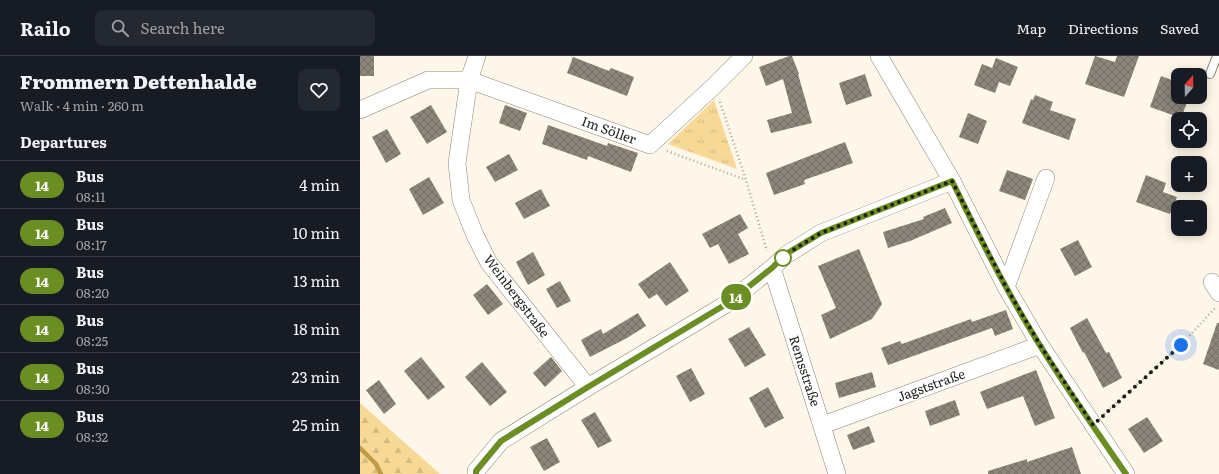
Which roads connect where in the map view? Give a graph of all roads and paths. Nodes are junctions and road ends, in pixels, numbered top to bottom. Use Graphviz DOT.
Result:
graph roads {
  1 [pos="477,56"];
  2 [pos="744,56"];
  3 [pos="879,56"];
  4 [pos="1217,56"];
  5 [pos="1210,74"];
  6 [pos="469,80"];
  7 [pos="714,86"];
  8 [pos="360,110"];
  9 [pos="650,145"];
  10 [pos="1046,178"];
  11 [pos="746,180"];
  12 [pos="952,181"];
  13 [pos="772,268"];
  14 [pos="1006,287"];
  15 [pos="1219,304"];
  16 [pos="1040,345"];
  17 [pos="588,387"];
  18 [pos="823,425"];
  19 [pos="1093,425"];
  20 [pos="476,474"];
  21 [pos="837,474"];
  22 [pos="1126,474"];
  1 -- 6 [label="street, Weinbergstraße"];
  2 -- 7 [label="street, Im Söller"];
  3 -- 12 [label="street"];
  4 -- 5 [label="lane"];
  6 -- 8 [label="street, Im Söller"];
  6 -- 9 [label="street, Im Söller"];
  6 -- 17 [label="street, Weinbergstraße"];
  7 -- 9 [label="street, Im Söller"];
  7 -- 11 [label="path"];
  9 -- 11 [label="path"];
  10 -- 14 [label="street"];
  11 -- 13 [label="path"];
  12 -- 13 [label="street"];
  12 -- 14 [label="street"];
  13 -- 17 [label="street"];
  13 -- 18 [label="street, Remsstraße"];
  14 -- 16 [label="street"];
  15 -- 19 [label="path"];
  16 -- 18 [label="street, Jagststraße"];
  16 -- 19 [label="street"];
  17 -- 20 [label="street"];
  18 -- 21 [label="street, Remsstraße"];
  19 -- 22 [label="street"];
}
